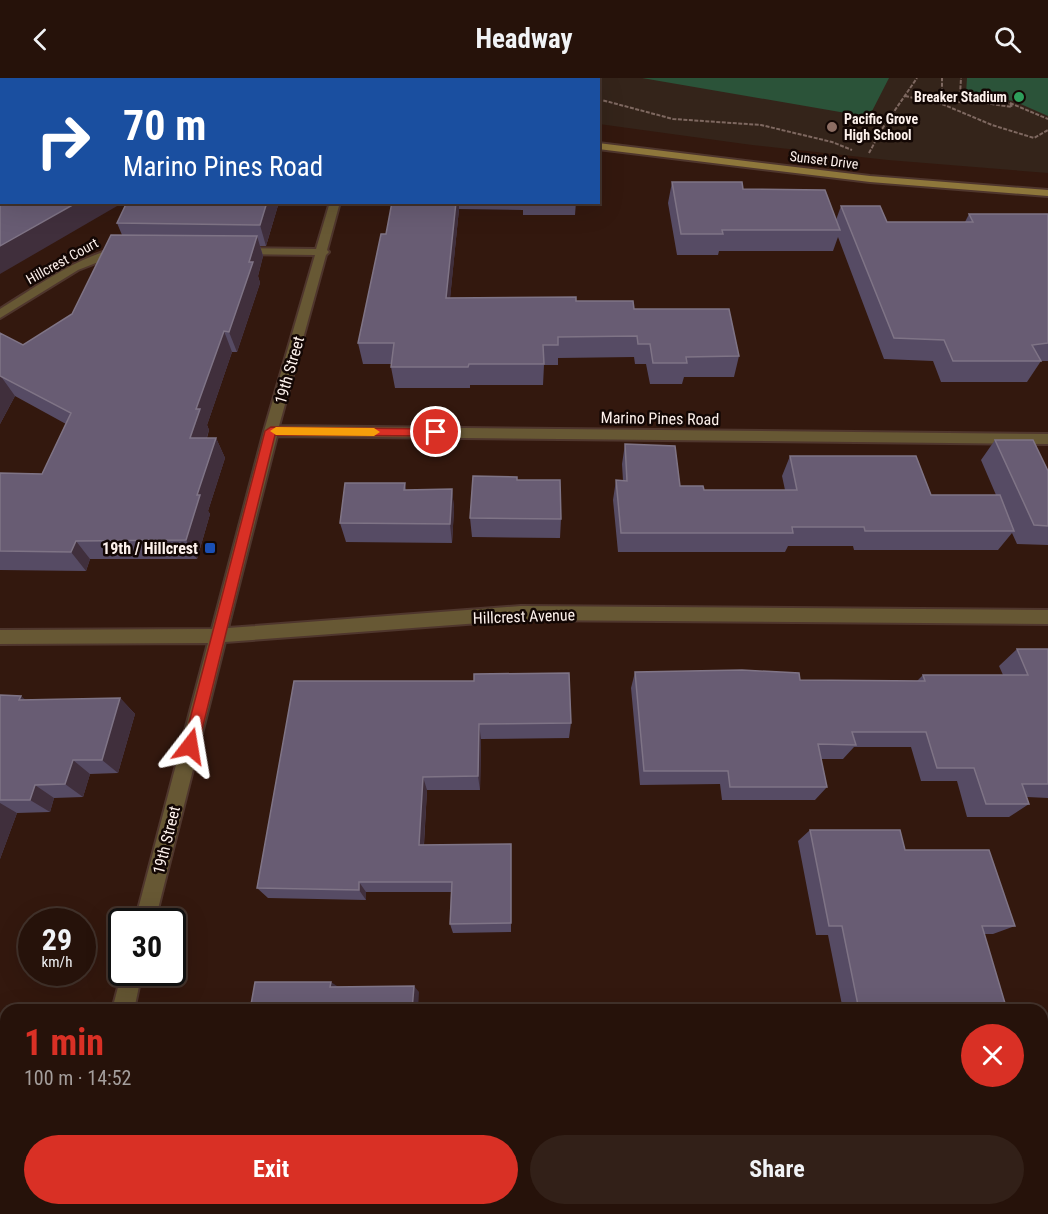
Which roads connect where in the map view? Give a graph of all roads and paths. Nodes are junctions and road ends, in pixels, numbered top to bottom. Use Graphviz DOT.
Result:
graph roads {
  1 [pos="917,78"];
  2 [pos="942,78"];
  3 [pos="961,78"];
  4 [pos="905,96"];
  5 [pos="600,100"];
  6 [pos="942,102"];
  7 [pos="1010,103"];
  8 [pos="1048,119"];
  9 [pos="1048,130"];
  10 [pos="600,146"];
  11 [pos="858,152"];
  12 [pos="868,155"];
  13 [pos="1048,193"];
  14 [pos="335,204"];
  15 [pos="138,249"];
  16 [pos="230,251"];
  17 [pos="323,252"];
  18 [pos="0,314"];
  19 [pos="271,431"];
  20 [pos="1048,439"];
  21 [pos="1048,617"];
  22 [pos="219,636"];
  23 [pos="0,637"];
  24 [pos="148,908"];
  25 [pos="129,986"];
  26 [pos="124,1004"];
  1 -- 4 [label="path"];
  2 -- 6 [label="path"];
  3 -- 7 [label="path"];
  4 -- 6 [label="path"];
  4 -- 12 [label="path"];
  5 -- 11 [label="path"];
  6 -- 7 [label="path"];
  6 -- 9 [label="path"];
  7 -- 8 [label="path"];
  10 -- 13 [label="main road, Sunset Drive"];
  14 -- 17 [label="street, 19th Street"];
  15 -- 18 [label="street, Hillcrest Court"];
  16 -- 17 [label="street"];
  17 -- 19 [label="street, 19th Street"];
  19 -- 20 [label="street, Marino Pines Road"];
  19 -- 22 [label="street, 19th Street"];
  21 -- 22 [label="street, Hillcrest Avenue"];
  22 -- 23 [label="street, Hillcrest Avenue"];
  22 -- 24 [label="street, 19th Street"];
  25 -- 26 [label="street"];
}
